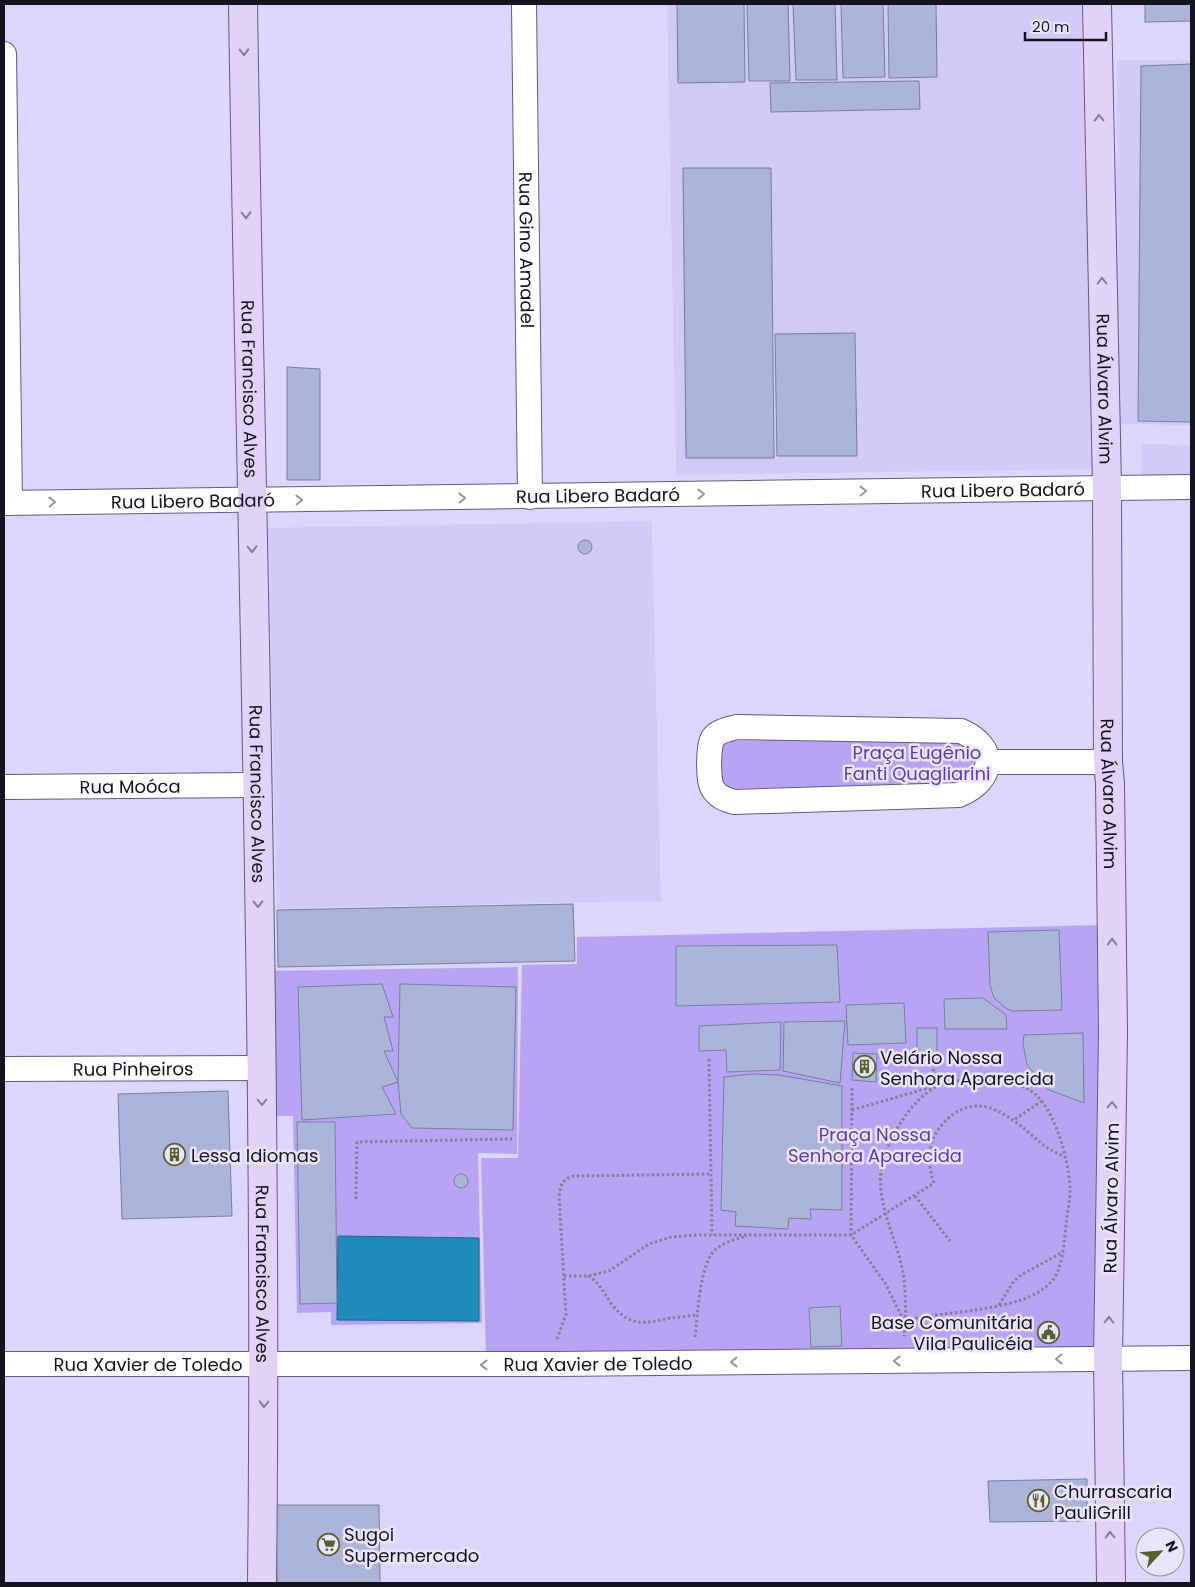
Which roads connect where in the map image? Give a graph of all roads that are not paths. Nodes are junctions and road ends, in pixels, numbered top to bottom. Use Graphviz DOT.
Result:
graph roads {
  1 [pos="243,4"];
  2 [pos="524,4"];
  3 [pos="1097,4"];
  4 [pos="4,54"];
  5 [pos="1107,487"];
  6 [pos="1191,487"];
  7 [pos="530,497"];
  8 [pos="250,500"];
  9 [pos="7,503"];
  10 [pos="988,762"];
  11 [pos="1108,762"];
  12 [pos="256,785"];
  13 [pos="4,787"];
  14 [pos="262,1068"];
  15 [pos="4,1069"];
  16 [pos="1191,1358"];
  17 [pos="1108,1359"];
  18 [pos="4,1364"];
  19 [pos="264,1366"];
  20 [pos="262,1583"];
  21 [pos="1111,1583"];
  1 -- 8 [label="street, Rua Francisco Alves, one-way"];
  2 -- 7 [label="street, Rua Gino Amadel"];
  5 -- 3 [label="street, Rua Álvaro Alvim, one-way"];
  4 -- 9 [label="street"];
  5 -- 6 [label="street, Rua Libero Badaró"];
  7 -- 5 [label="street, Rua Libero Badaró, one-way"];
  5 -- 11 [label="street, Rua Álvaro Alvim"];
  8 -- 7 [label="street, Rua Libero Badaró, one-way"];
  9 -- 8 [label="street, Rua Libero Badaró, one-way"];
  8 -- 12 [label="street, Rua Francisco Alves, one-way"];
  10 -- 10 [label="street"];
  10 -- 11 [label="street"];
  17 -- 11 [label="street, Rua Álvaro Alvim, one-way"];
  12 -- 13 [label="street, Rua Moóca"];
  12 -- 14 [label="street, Rua Francisco Alves, one-way"];
  14 -- 15 [label="street, Rua Pinheiros"];
  14 -- 19 [label="street, Rua Francisco Alves, one-way"];
  16 -- 17 [label="street, Rua Xavier de Toledo"];
  17 -- 19 [label="street, Rua Xavier de Toledo, one-way"];
  21 -- 17 [label="street, Rua Álvaro Alvim, one-way"];
  18 -- 19 [label="street, Rua Xavier de Toledo"];
  19 -- 20 [label="street, Rua Francisco Alves, one-way"];
}
